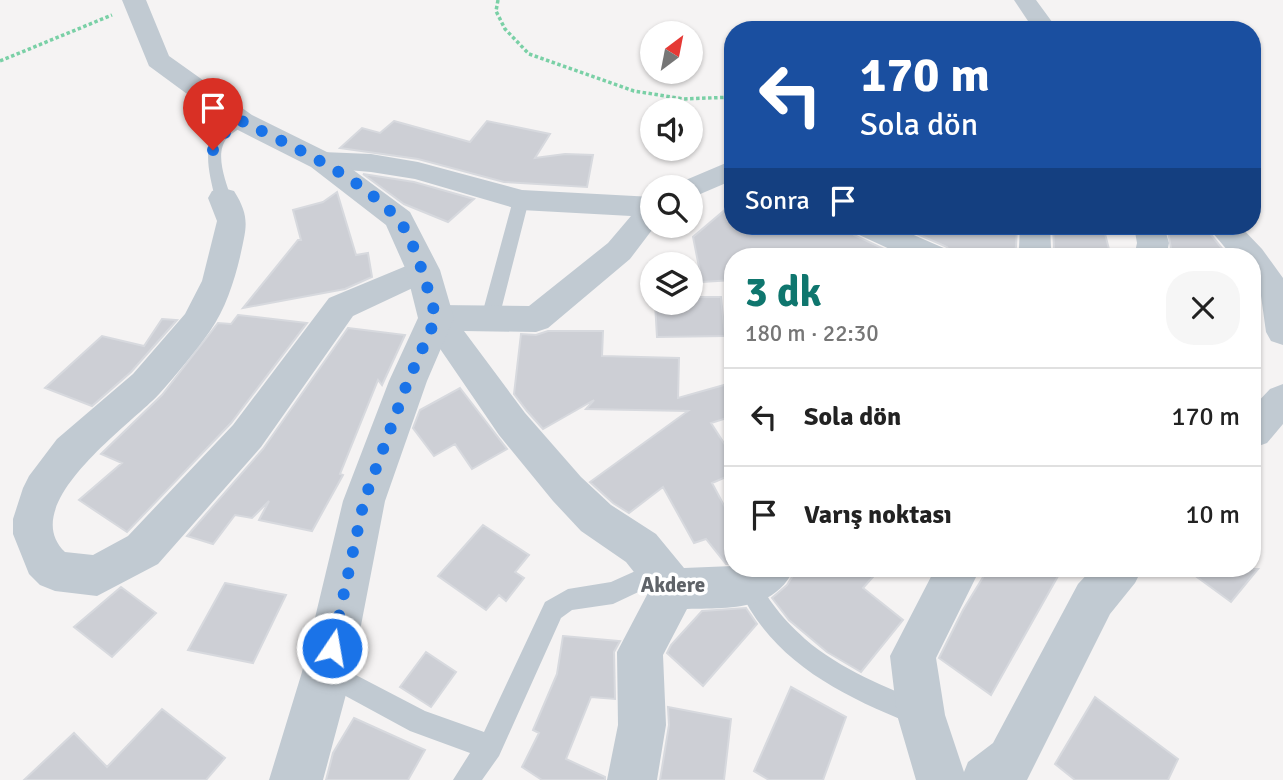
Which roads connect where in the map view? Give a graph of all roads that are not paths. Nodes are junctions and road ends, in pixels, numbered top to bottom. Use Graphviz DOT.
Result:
graph roads {
  1 [pos="135,3"];
  2 [pos="1014,6"];
  3 [pos="1034,21"];
  4 [pos="242,121"];
  5 [pos="322,161"];
  6 [pos="724,173"];
  7 [pos="703,183"];
  8 [pos="223,198"];
  9 [pos="522,200"];
  10 [pos="640,207"];
  11 [pos="640,225"];
  12 [pos="886,235"];
  13 [pos="1230,235"];
  14 [pos="916,248"];
  15 [pos="1242,248"];
  16 [pos="422,270"];
  17 [pos="1261,272"];
  18 [pos="436,318"];
  19 [pos="490,318"];
  20 [pos="1283,332"];
  21 [pos="1283,399"];
  22 [pos="1261,423"];
  23 [pos="760,577"];
  24 [pos="954,577"];
  25 [pos="1113,577"];
  26 [pos="667,580"];
  27 [pos="327,672"];
  28 [pos="921,715"];
  29 [pos="490,747"];
  30 [pos="296,780"];
  31 [pos="466,780"];
  32 [pos="632,780"];
  33 [pos="941,780"];
  34 [pos="986,780"];
  1 -- 4 [label="street"];
  2 -- 3 [label="street"];
  4 -- 5 [label="street"];
  4 -- 8 [label="lane"];
  5 -- 9 [label="street"];
  5 -- 16 [label="street"];
  6 -- 7 [label="street"];
  8 -- 16 [label="street"];
  9 -- 10 [label="street"];
  9 -- 19 [label="lane"];
  11 -- 19 [label="street"];
  12 -- 14 [label="street"];
  13 -- 15 [label="street"];
  16 -- 18 [label="street"];
  17 -- 20 [label="street"];
  18 -- 19 [label="street"];
  18 -- 26 [label="street"];
  18 -- 27 [label="street"];
  21 -- 22 [label="street"];
  23 -- 26 [label="street"];
  23 -- 28 [label="lane"];
  24 -- 28 [label="street"];
  25 -- 34 [label="street"];
  26 -- 29 [label="lane"];
  26 -- 32 [label="street"];
  27 -- 29 [label="lane"];
  27 -- 30 [label="street"];
  28 -- 33 [label="street"];
  29 -- 31 [label="lane"];
}
